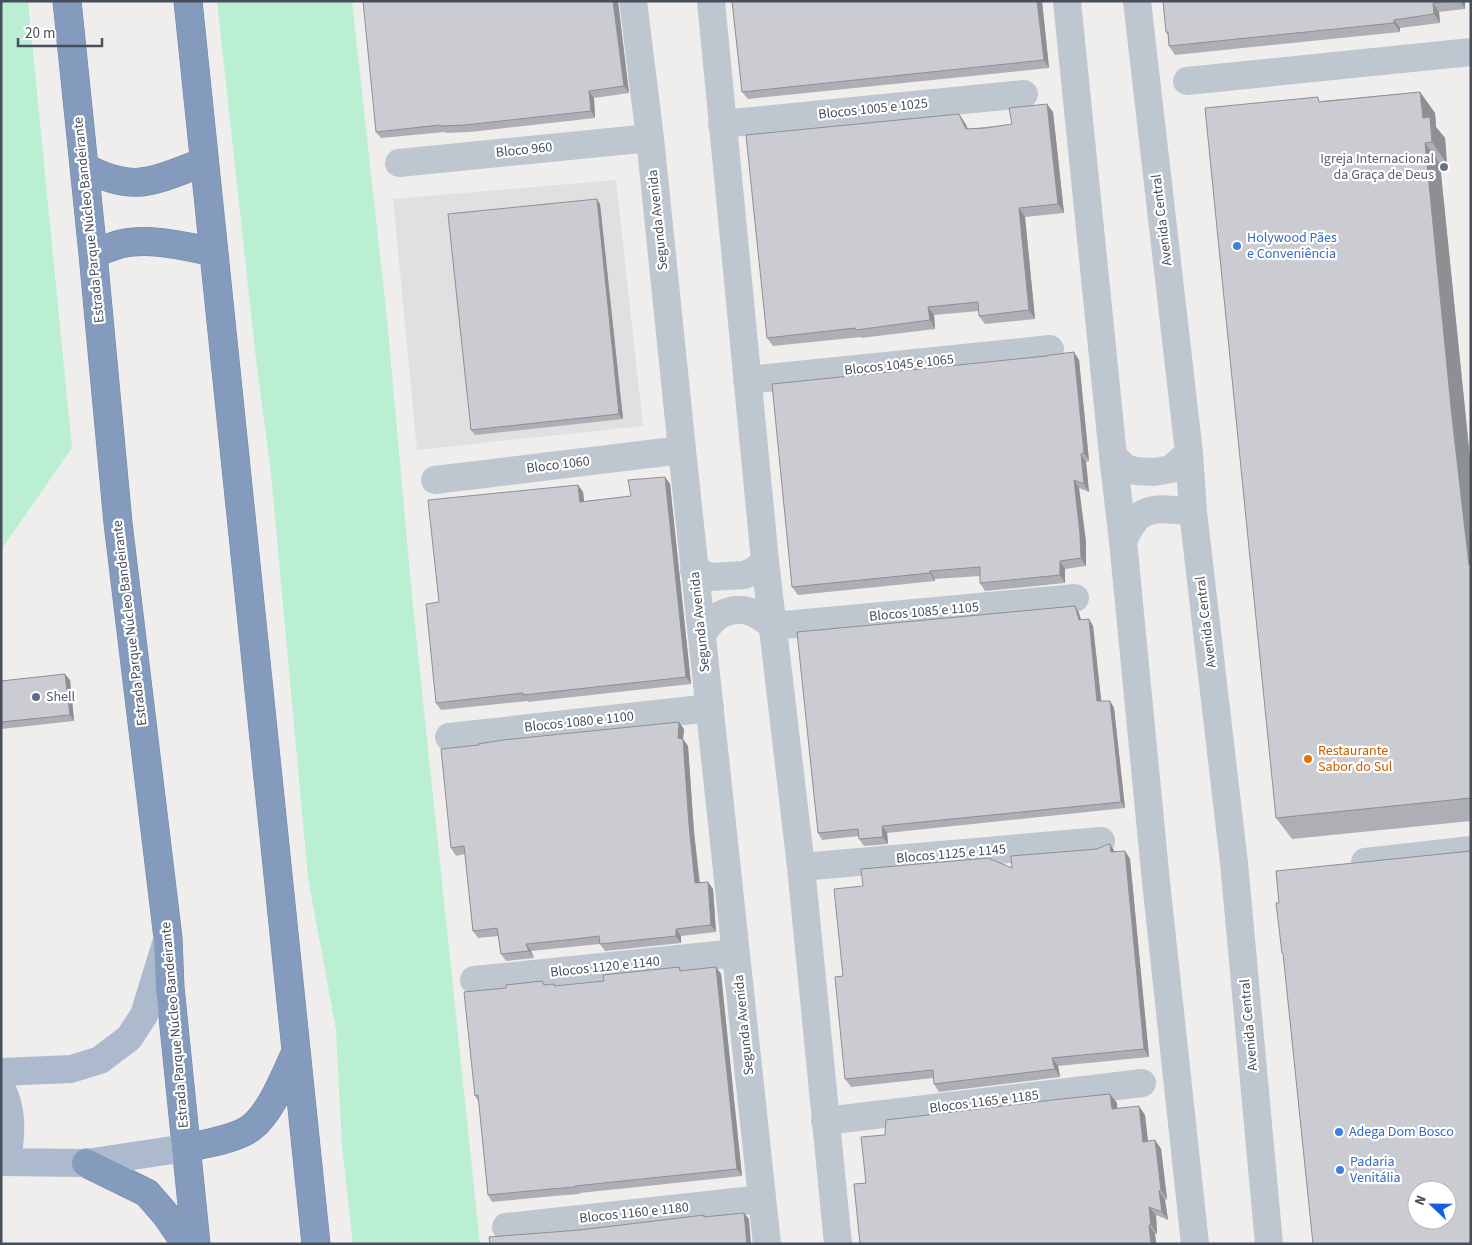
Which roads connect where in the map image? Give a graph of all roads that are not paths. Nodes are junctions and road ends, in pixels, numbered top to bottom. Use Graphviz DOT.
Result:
graph roads {
  1 [pos="67,1"];
  2 [pos="188,1"];
  3 [pos="633,1"];
  4 [pos="711,1"];
  5 [pos="1067,1"];
  6 [pos="1137,1"];
  7 [pos="1471,52"];
  8 [pos="1187,81"];
  9 [pos="1024,94"];
  10 [pos="722,124"];
  11 [pos="650,138"];
  12 [pos="204,162"];
  13 [pos="399,163"];
  14 [pos="84,167"];
  15 [pos="214,252"];
  16 [pos="93,254"];
  17 [pos="1050,349"];
  18 [pos="747,380"];
  19 [pos="682,450"];
  20 [pos="1189,453"];
  21 [pos="1113,456"];
  22 [pos="435,480"];
  23 [pos="1192,512"];
  24 [pos="1123,541"];
  25 [pos="765,561"];
  26 [pos="694,570"];
  27 [pos="1075,598"];
  28 [pos="772,626"];
  29 [pos="702,634"];
  30 [pos="710,708"];
  31 [pos="449,737"];
  32 [pos="1101,841"];
  33 [pos="1471,850"];
  34 [pos="1338,866"];
  35 [pos="801,867"];
  36 [pos="168,938"];
  37 [pos="736,953"];
  38 [pos="474,980"];
  39 [pos="296,1052"];
  40 [pos="1,1072"];
  41 [pos="1142,1083"];
  42 [pos="1,1088"];
  43 [pos="825,1120"];
  44 [pos="186,1148"];
  45 [pos="1,1161"];
  46 [pos="86,1164"];
  47 [pos="762,1199"];
  48 [pos="506,1227"];
  49 [pos="186,1244"];
  50 [pos="196,1244"];
  51 [pos="316,1244"];
  52 [pos="767,1244"];
  53 [pos="838,1244"];
  54 [pos="1195,1244"];
  55 [pos="1269,1244"];
  1 -- 14 [label="highway, Estrada Parque Núcleo Bandeirante"];
  2 -- 12 [label="highway"];
  3 -- 11 [label="street, Segunda Avenida"];
  4 -- 10 [label="street"];
  5 -- 21 [label="street"];
  6 -- 20 [label="street, Avenida Central"];
  7 -- 8 [label="street"];
  9 -- 10 [label="street, Blocos 1005 e 1025"];
  10 -- 18 [label="street"];
  11 -- 13 [label="street, Bloco 960"];
  11 -- 19 [label="street, Segunda Avenida"];
  12 -- 14 [label="highway"];
  12 -- 15 [label="highway"];
  14 -- 16 [label="highway, Estrada Parque Núcleo Bandeirante"];
  15 -- 16 [label="highway"];
  15 -- 39 [label="highway"];
  16 -- 36 [label="highway, Estrada Parque Núcleo Bandeirante"];
  17 -- 18 [label="street, Blocos 1045 e 1065"];
  18 -- 25 [label="street"];
  19 -- 22 [label="street, Bloco 1060"];
  19 -- 26 [label="street, Segunda Avenida"];
  20 -- 21 [label="street"];
  20 -- 23 [label="street, Avenida Central"];
  21 -- 24 [label="street"];
  23 -- 24 [label="street"];
  23 -- 55 [label="street, Avenida Central"];
  24 -- 54 [label="street"];
  25 -- 26 [label="street"];
  25 -- 28 [label="street"];
  26 -- 29 [label="street, Segunda Avenida"];
  27 -- 28 [label="street, Blocos 1085 e 1105"];
  28 -- 29 [label="street"];
  28 -- 35 [label="street"];
  29 -- 30 [label="street, Segunda Avenida"];
  30 -- 31 [label="street, Blocos 1080 e 1100"];
  30 -- 37 [label="street, Segunda Avenida"];
  32 -- 35 [label="street, Blocos 1125 e 1145"];
  33 -- 34 [label="street"];
  35 -- 43 [label="street"];
  36 -- 40 [label="main road"];
  36 -- 44 [label="highway, Estrada Parque Núcleo Bandeirante"];
  37 -- 38 [label="street, Blocos 1120 e 1140"];
  37 -- 47 [label="street, Segunda Avenida"];
  39 -- 44 [label="highway"];
  39 -- 51 [label="highway"];
  41 -- 43 [label="street, Blocos 1165 e 1185"];
  42 -- 45 [label="main road"];
  43 -- 53 [label="street"];
  44 -- 46 [label="main road"];
  44 -- 50 [label="highway, Estrada Parque Núcleo Bandeirante"];
  45 -- 46 [label="main road"];
  46 -- 49 [label="highway"];
  47 -- 48 [label="street, Blocos 1160 e 1180"];
  47 -- 52 [label="street, Segunda Avenida"];
}
